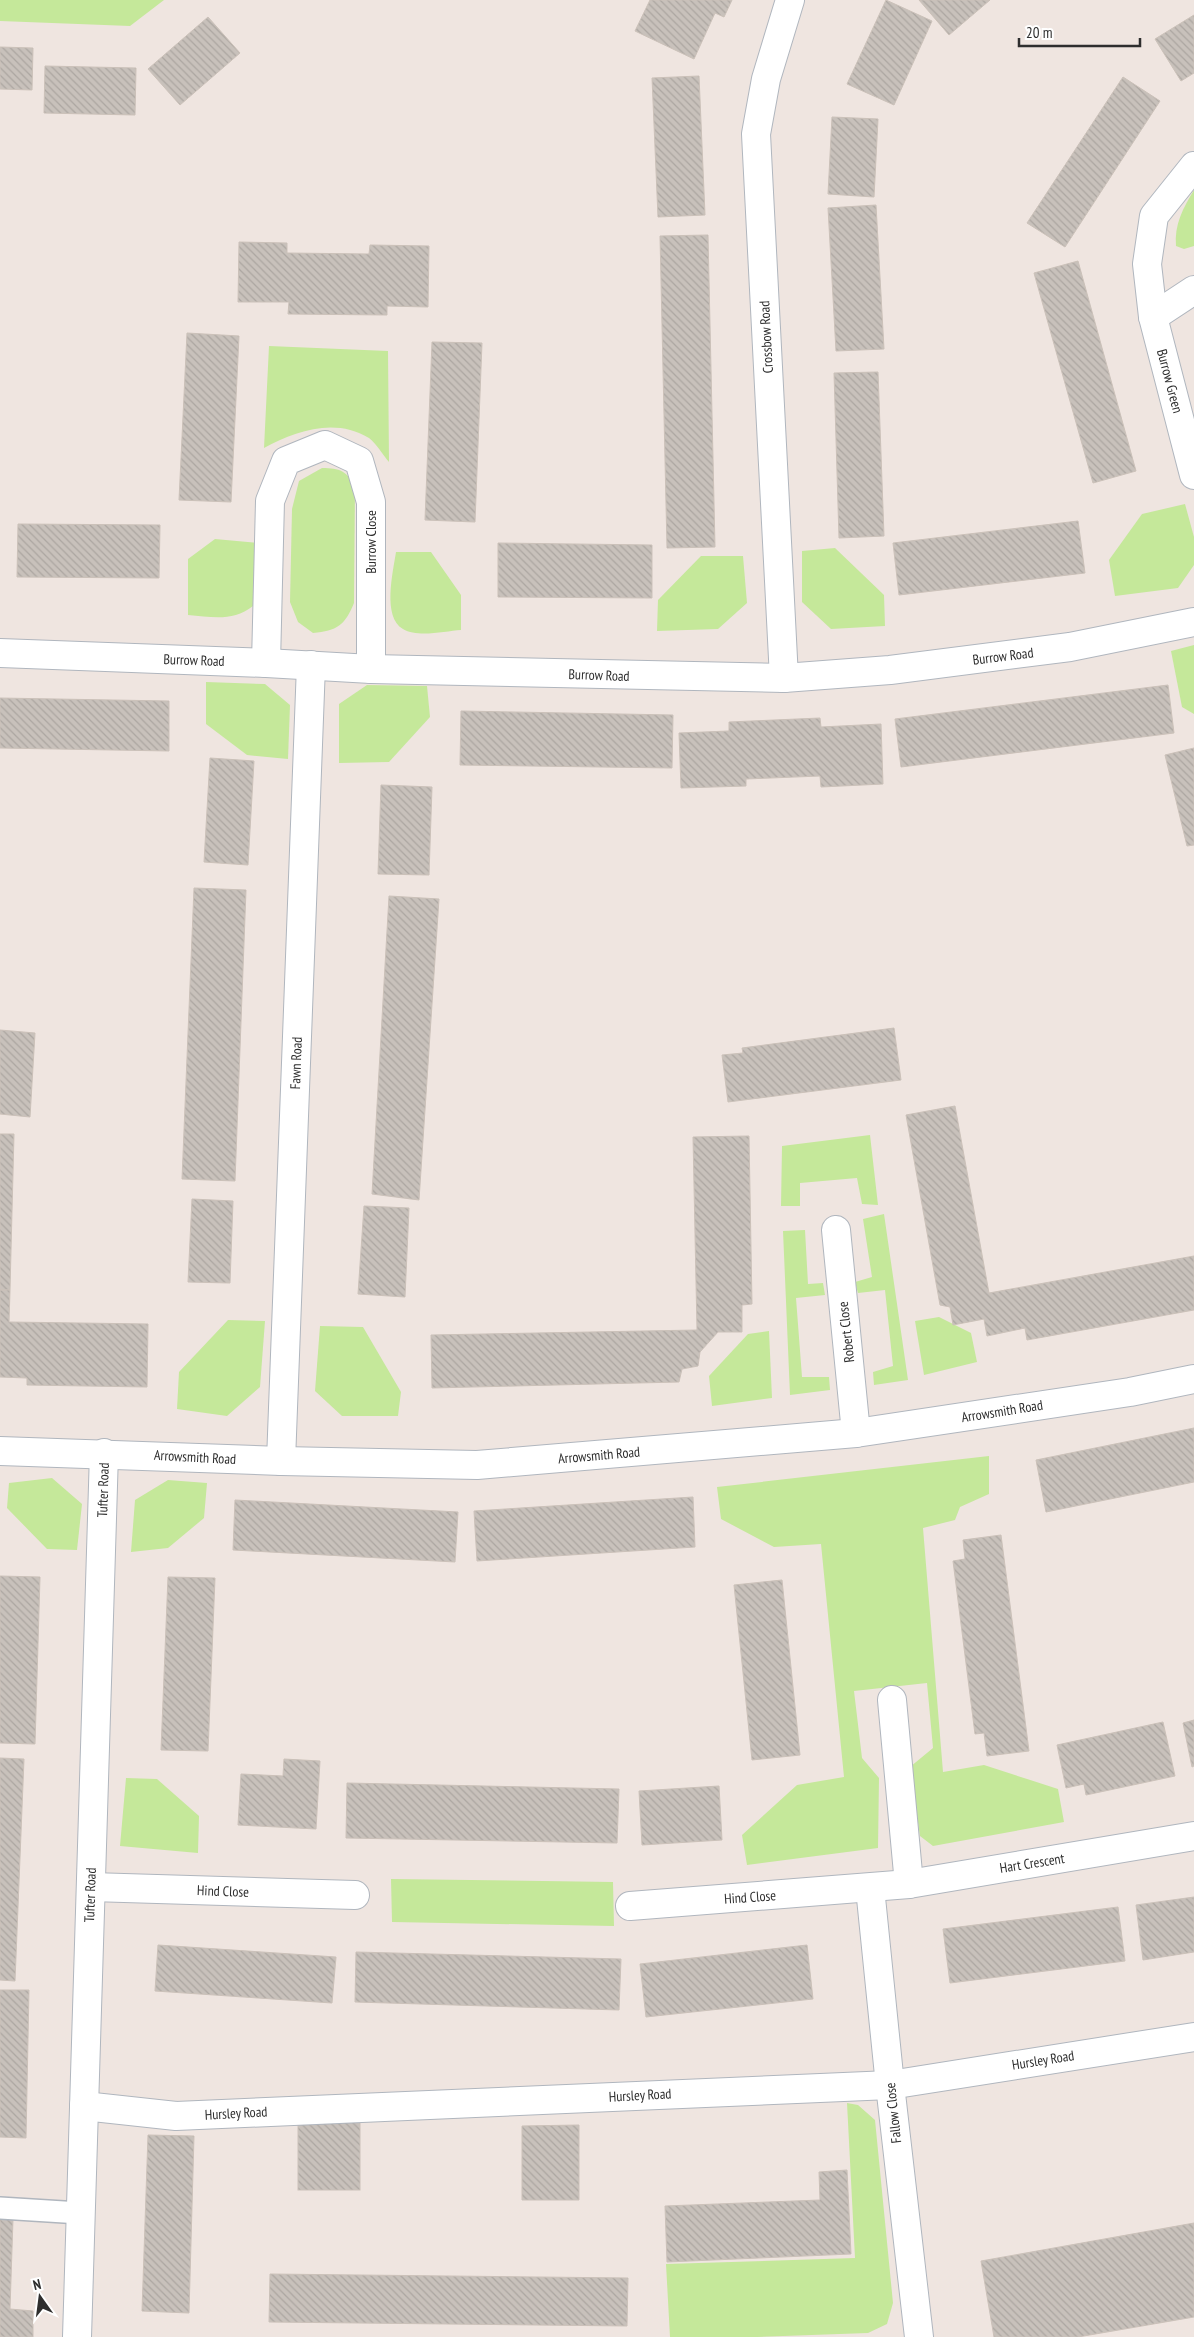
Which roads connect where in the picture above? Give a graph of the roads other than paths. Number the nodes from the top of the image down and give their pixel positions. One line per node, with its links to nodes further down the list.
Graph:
1 (790, 0): 11 (street, Crossbow Road)
2 (1194, 166): 4 (street, Burrow Green)
3 (1194, 290): 4 (street)
4 (1153, 317): 5 (street, Burrow Green)
5 (1194, 475)
6 (1194, 622): 11 (street, Burrow Road)
7 (0, 653): 8 (street, Burrow Road)
8 (266, 663): 9 (street, Burrow Road); 10 (street, Burrow Close)
9 (311, 666): 10 (street, Burrow Road); 17 (street, Fawn Road)
10 (371, 669): 11 (street, Burrow Road)
11 (784, 678)
12 (836, 1230): 14 (street, Robert Close)
13 (1194, 1379): 14 (street, Arrowsmith Road)
14 (856, 1433): 17 (street, Arrowsmith Road)
15 (0, 1451): 16 (street, Arrowsmith Road)
16 (104, 1453): 17 (street, Arrowsmith Road); 21 (street, Tufter Road)
17 (281, 1461)
18 (892, 1700): 20 (street)
19 (1194, 1836): 20 (street, Hart Crescent)
20 (908, 1884): 22 (street, Hart Crescent)
21 (91, 1887): 23 (street, Hind Close); 27 (street, Tufter Road)
22 (870, 1888): 24 (street, Hind Close); 26 (street, Fallow Close)
23 (355, 1895)
24 (630, 1906)
25 (1194, 2037): 26 (street, Hursley Road)
26 (890, 2084): 27 (street, Hursley Road); 31 (street, Fallow Close)
27 (84, 2106): 29 (street, Tufter Road)
28 (0, 2208): 29 (lane)
29 (80, 2213): 30 (street, Tufter Road)
30 (77, 2337)
31 (919, 2337)

